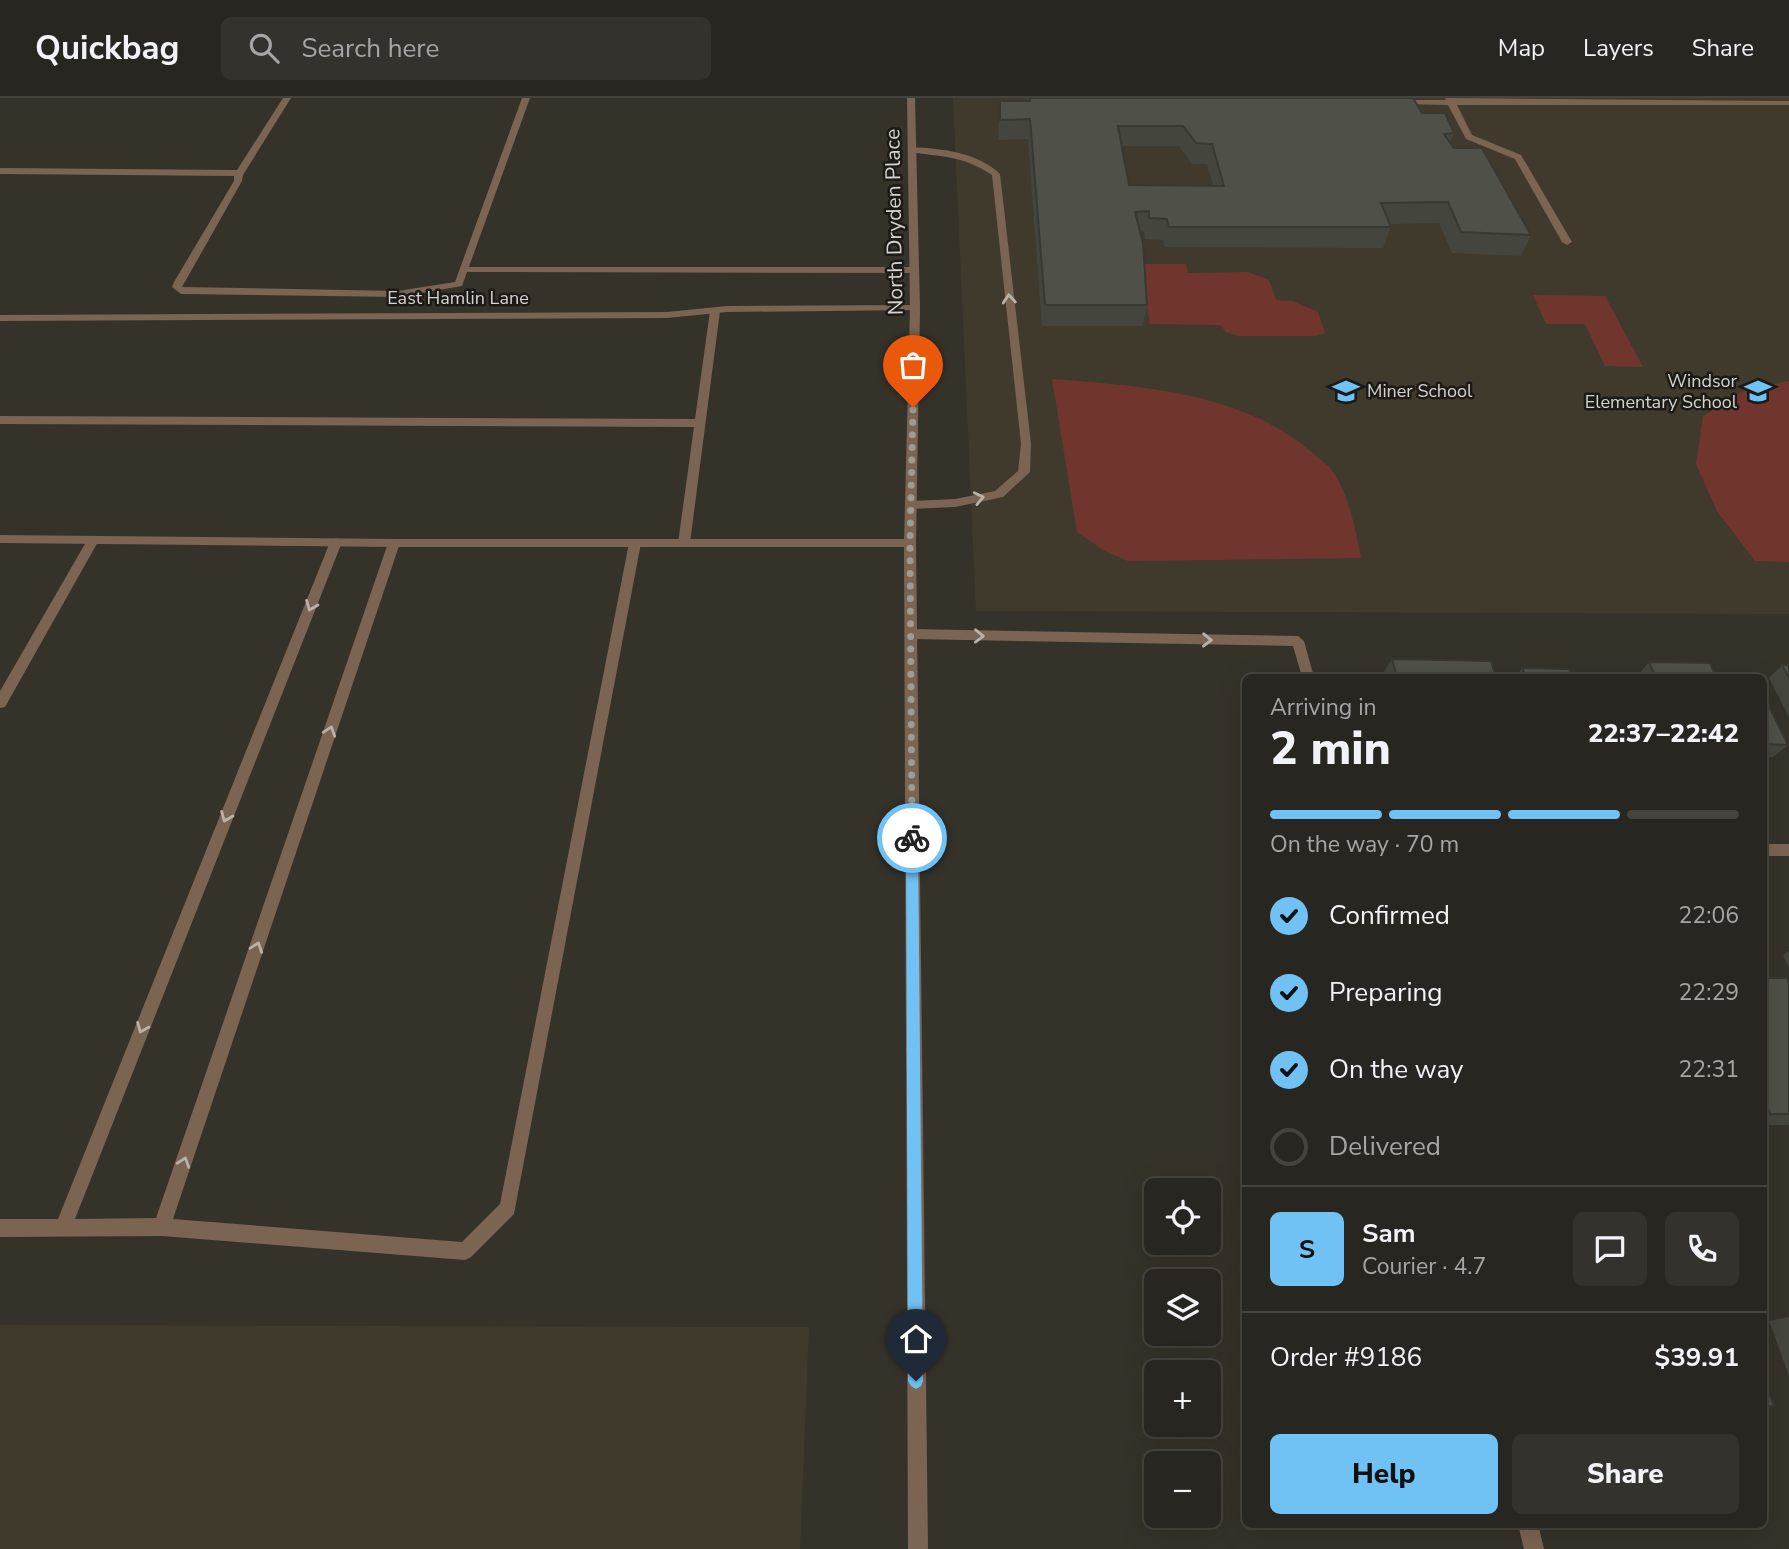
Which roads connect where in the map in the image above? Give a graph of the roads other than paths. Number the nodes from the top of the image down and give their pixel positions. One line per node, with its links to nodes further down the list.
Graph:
1 (287, 98): 9 (street)
2 (526, 98): 11 (street)
3 (911, 98): 7 (street, North Dryden Place)
4 (1451, 100): 5 (street); 6 (street); 10 (street)
5 (1384, 101)
6 (1789, 103)
7 (912, 150): 12 (street, North Dryden Place); 18 (street, one-way to 7)
8 (0, 171): 9 (street)
9 (239, 175): 11 (street)
10 (1567, 242)
11 (465, 269): 12 (street)
12 (914, 270): 13 (street, North Dryden Place)
13 (915, 309): 14 (street, East Hamlin Lane); 18 (street, North Dryden Place)
14 (715, 311): 15 (street, East Hamlin Lane); 17 (street)
15 (0, 318)
16 (0, 419): 17 (street)
17 (700, 423): 24 (street)
18 (911, 505): 25 (street, North Dryden Place)
19 (0, 539): 20 (street)
20 (93, 540): 21 (street); 28 (street)
21 (336, 542): 22 (street); 31 (street, one-way to 31)
22 (394, 543): 23 (street); 32 (street, one-way to 22)
23 (635, 543): 24 (street); 32 (street)
24 (684, 543): 25 (street)
25 (910, 543): 26 (street, North Dryden Place)
26 (911, 634): 27 (street, one-way to 27); 35 (street, North Dryden Place)
27 (1307, 674)
28 (0, 703)
29 (1767, 850): 30 (street)
30 (1789, 850)
31 (63, 1227): 32 (street); 33 (street)
32 (162, 1227)
33 (0, 1228)
34 (1529, 1528): 36 (street)
35 (918, 1549)
36 (1534, 1549)

